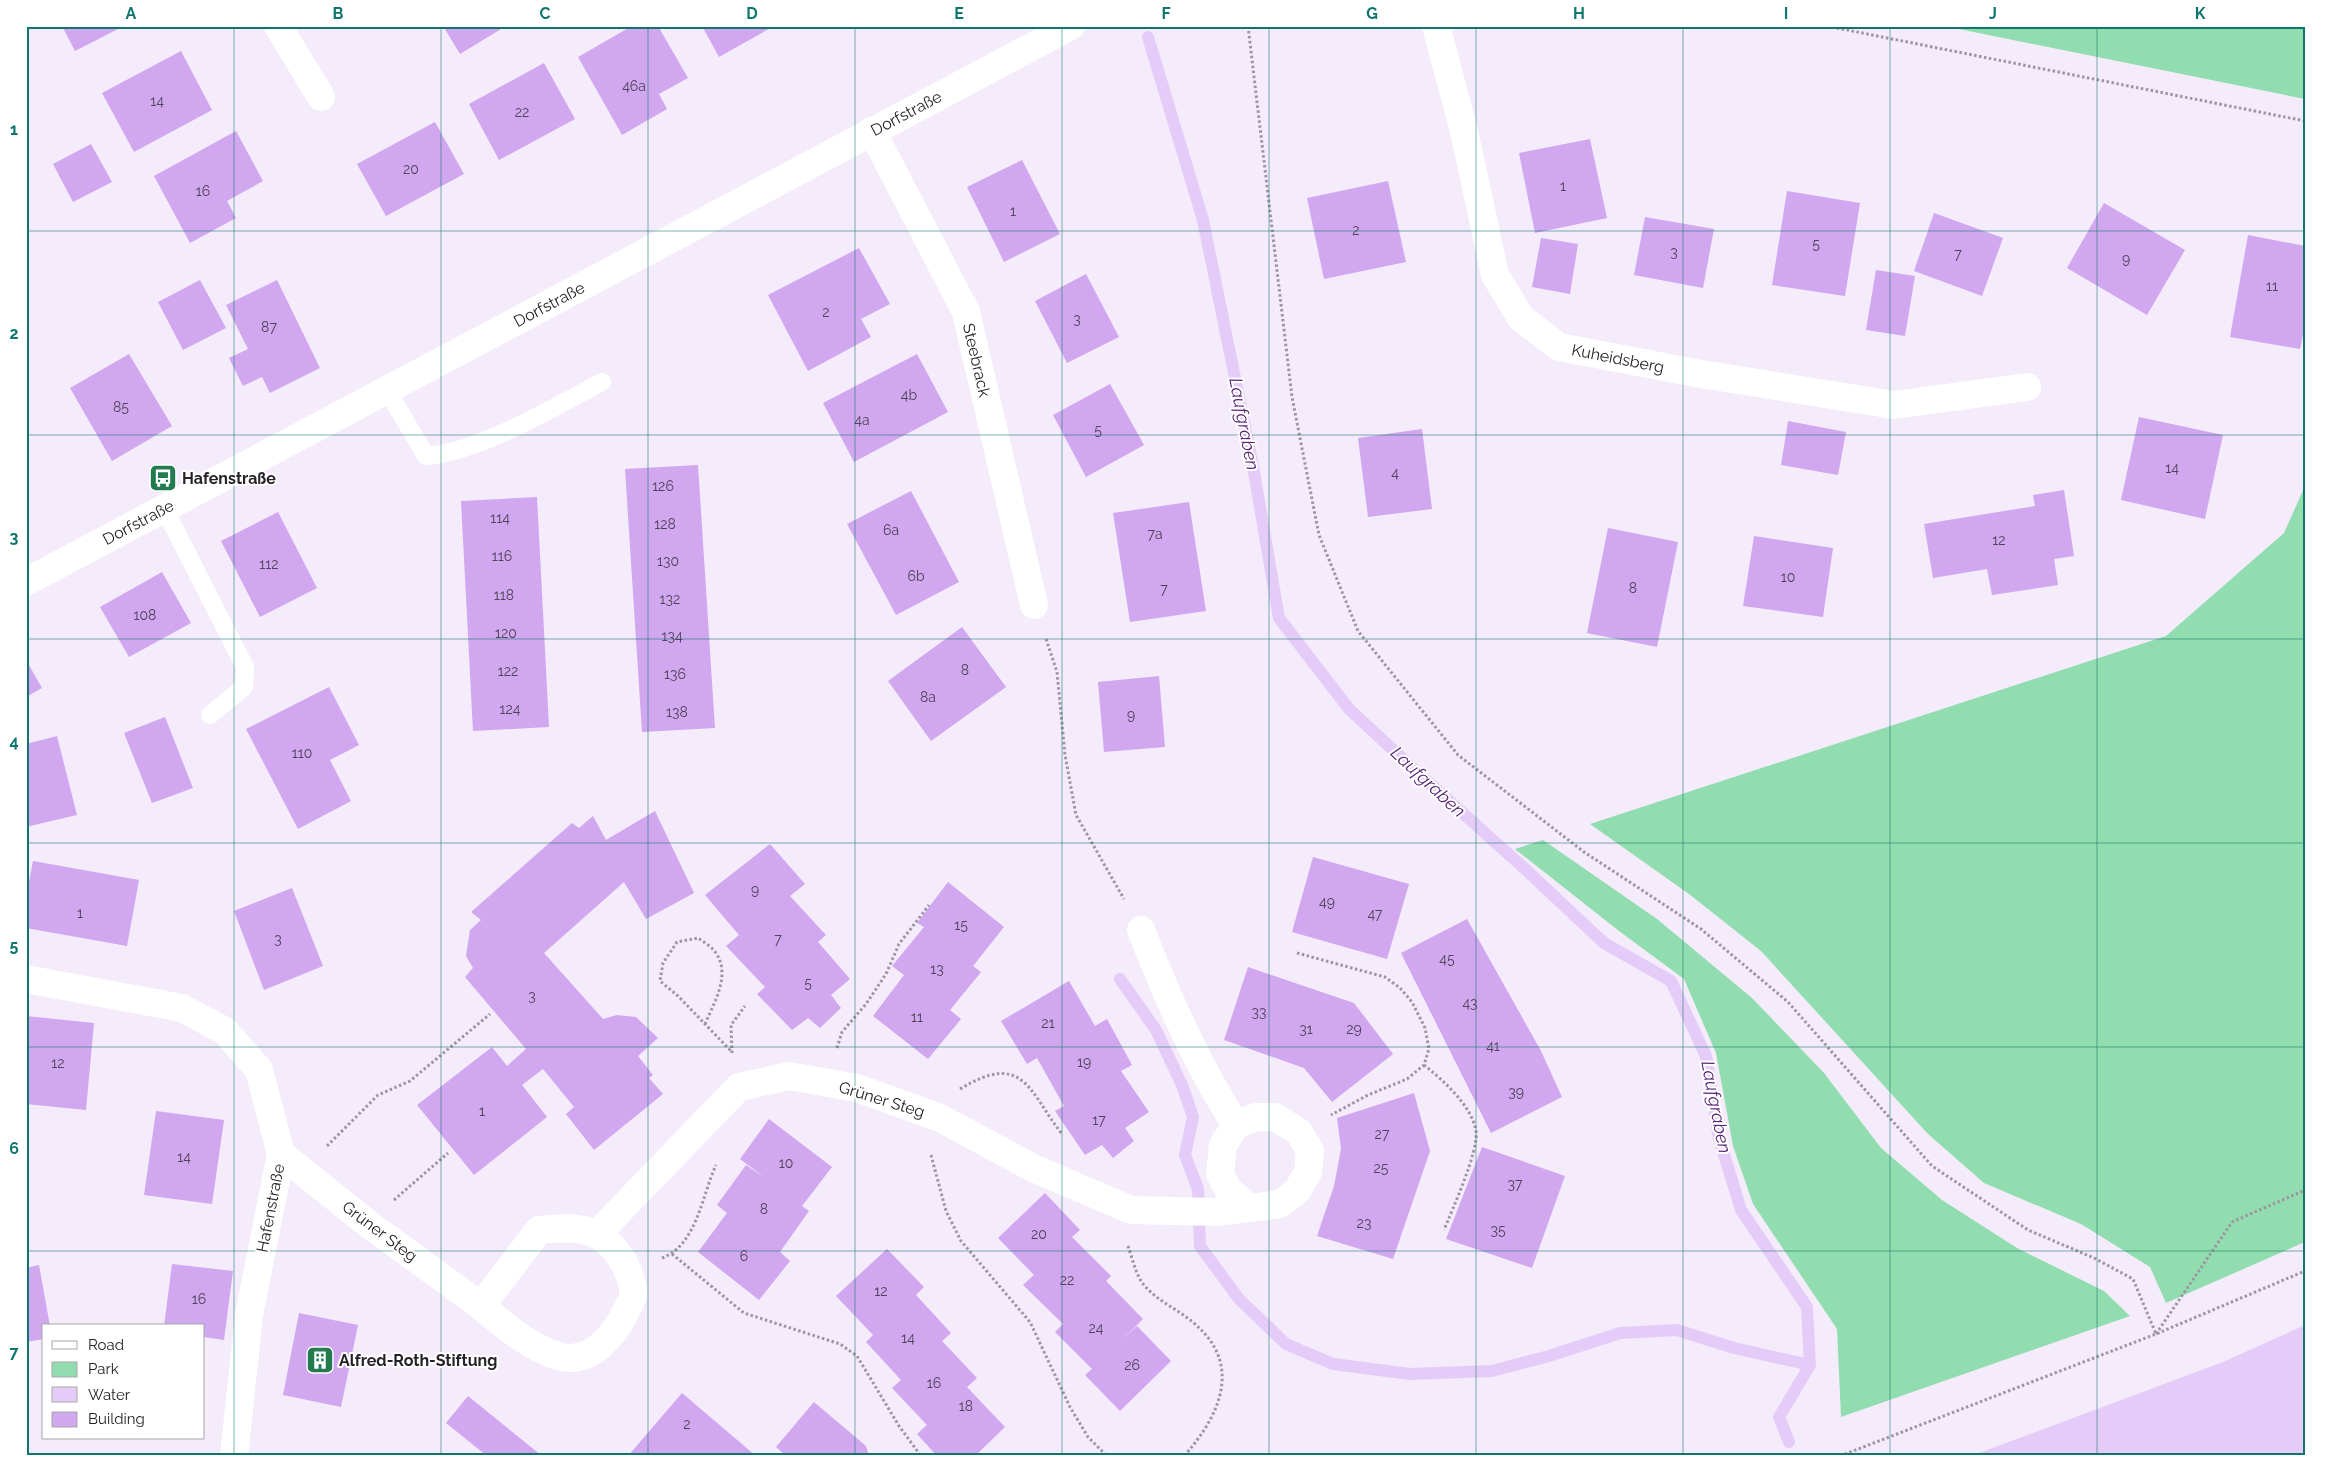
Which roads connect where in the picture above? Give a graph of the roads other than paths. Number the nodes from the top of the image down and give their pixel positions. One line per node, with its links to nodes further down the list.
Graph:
1 (278, 26): 4 (street)
2 (1071, 26): 5 (street, Dorfstraße)
3 (1436, 26): 7 (street, Kuheidsberg)
4 (321, 98)
5 (872, 131): 8 (street, Dorfstraße); 11 (street, Steebrack)
6 (602, 382): 8 (lane)
7 (2027, 387)
8 (387, 390): 9 (street, Dorfstraße)
9 (164, 508): 10 (street, Dorfstraße); 12 (lane)
10 (26, 582)
11 (1034, 605)
12 (210, 715)
13 (1141, 930): 15 (street)
14 (26, 979): 16 (street, Hafenstraße)
15 (1236, 1125): 17 (street); 17 (street)
16 (281, 1154): 19 (street, Grüner Steg); 20 (street, Hafenstraße)
17 (1250, 1208): 18 (street, Grüner Steg)
18 (598, 1233): 19 (street); 19 (street, Grüner Steg)
19 (481, 1306)
20 (234, 1456)

